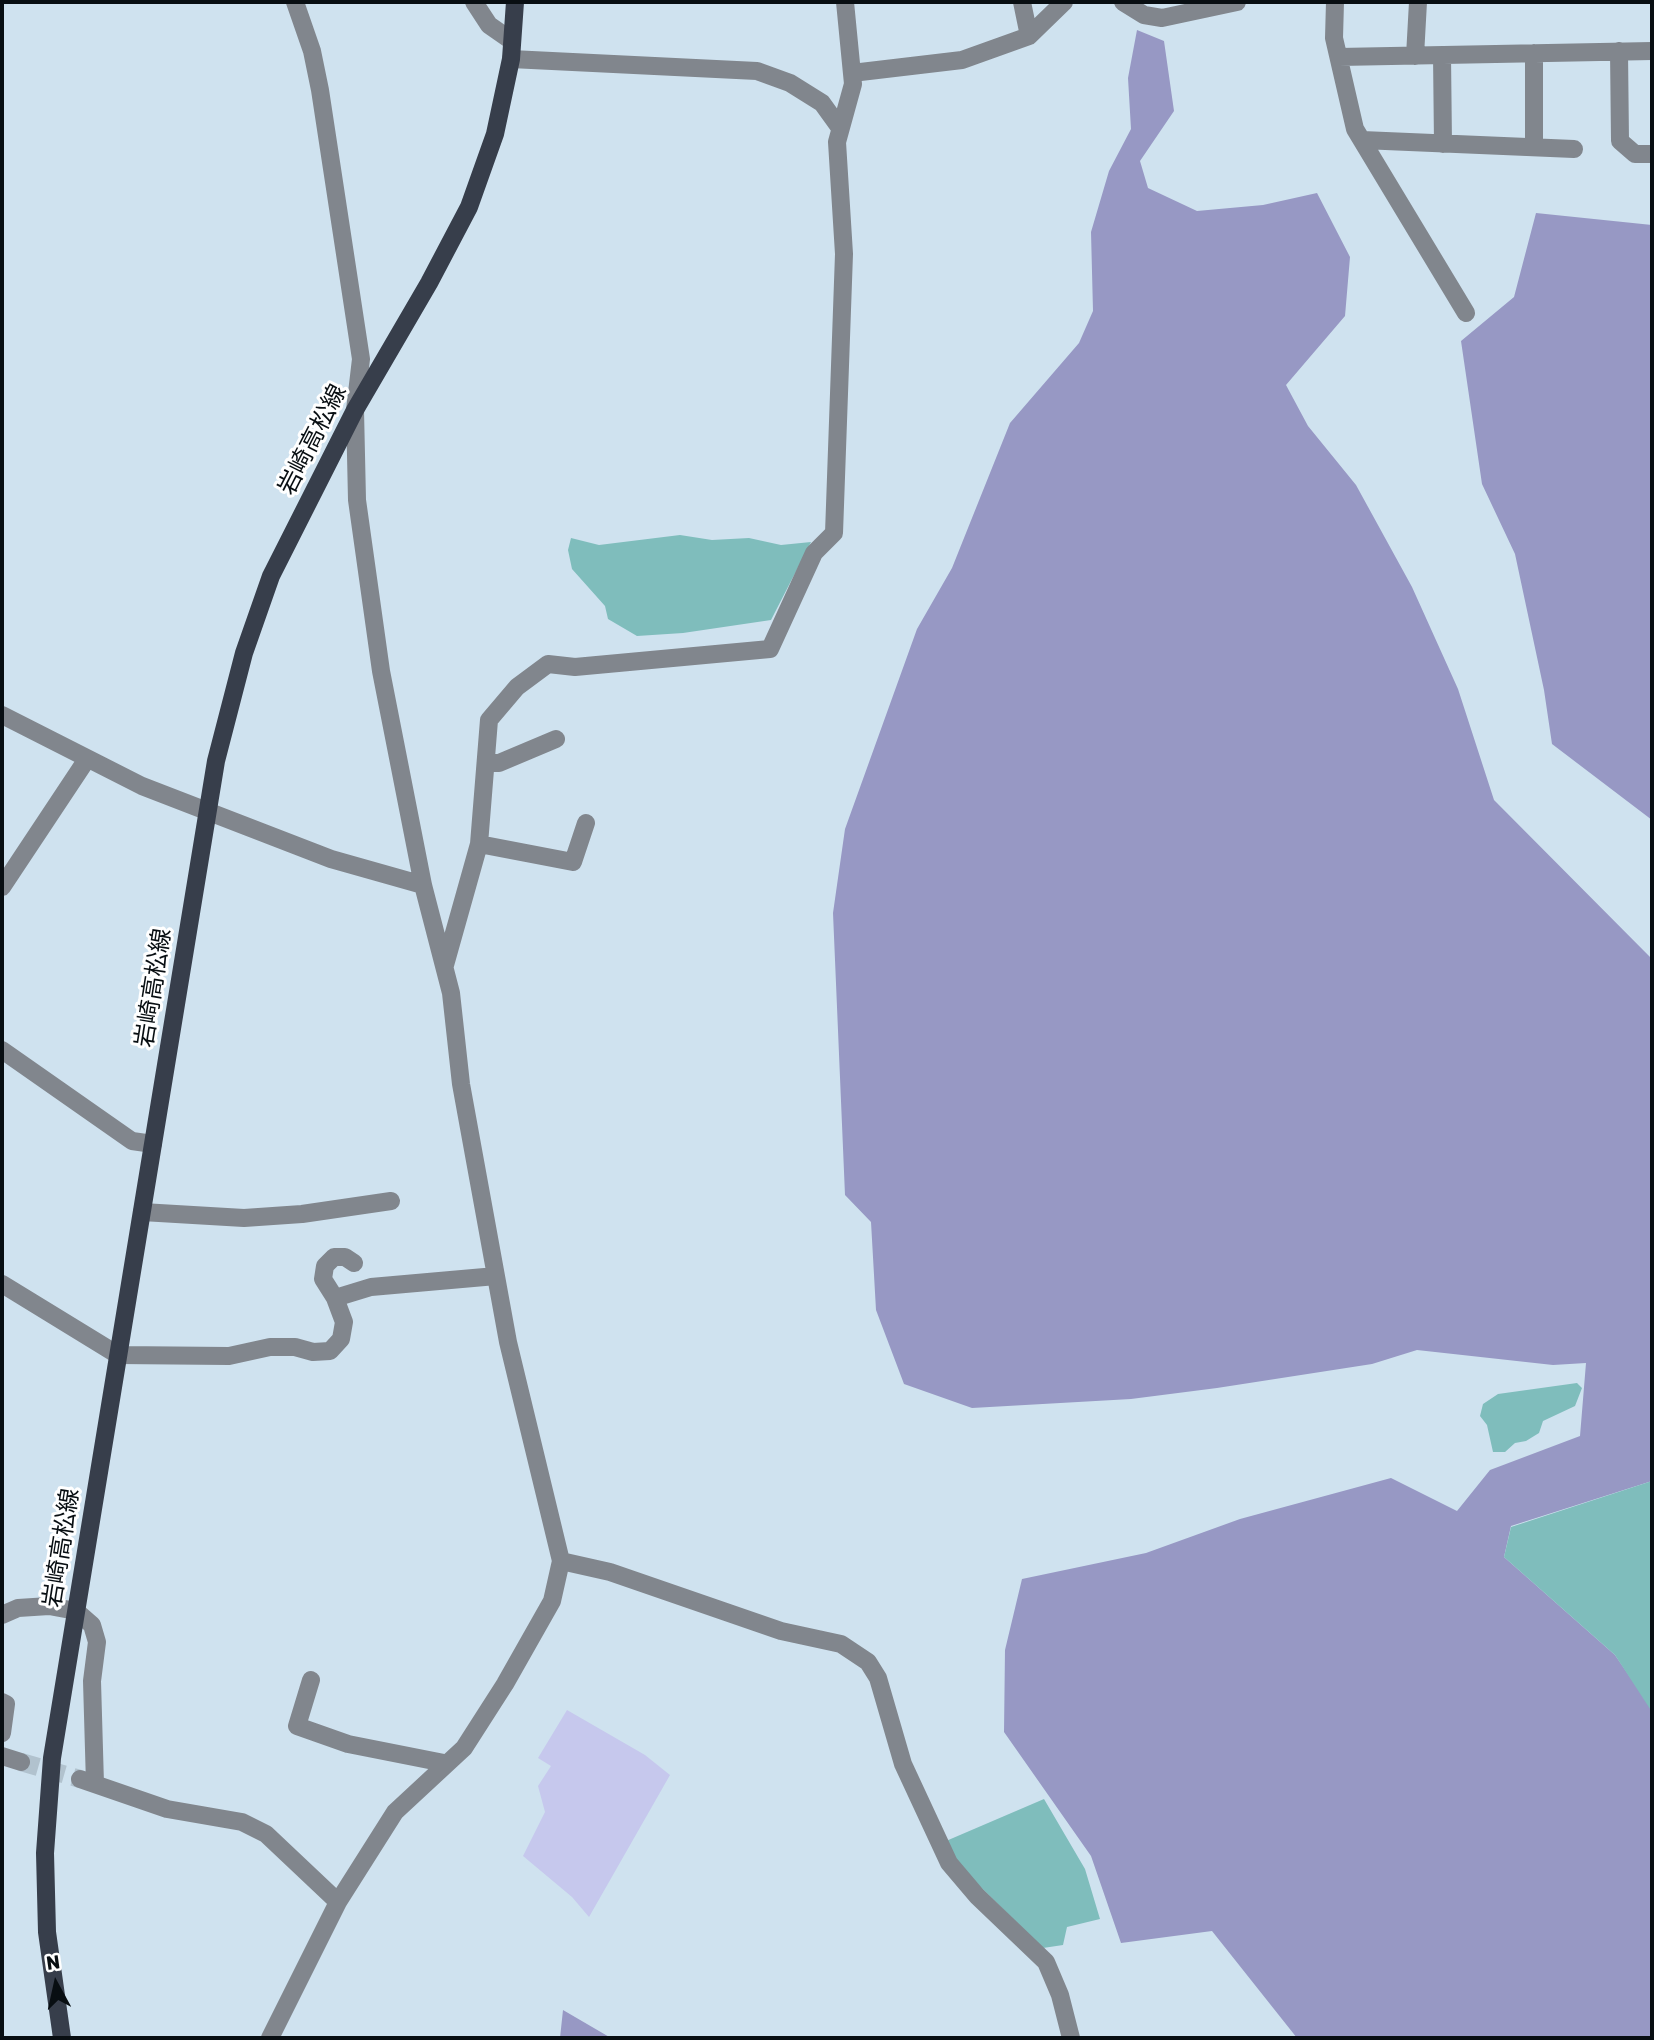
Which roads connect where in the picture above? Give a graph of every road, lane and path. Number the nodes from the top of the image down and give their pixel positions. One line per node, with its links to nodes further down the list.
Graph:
1 (295, 2): 28 (street)
2 (474, 2): 12 (street)
3 (515, 2): 12 (main road, 岩崎高松線)
4 (845, 2): 20 (street)
5 (1021, 2): 11 (street)
6 (1064, 2): 11 (street)
7 (1123, 2): 8 (street)
8 (1237, 2)
9 (1335, 2): 18 (street)
10 (1418, 2): 17 (street)
11 (1029, 36): 20 (street)
12 (512, 41): 19 (main road, 岩崎高松線)
13 (1619, 51): 14 (street); 15 (street); 26 (street)
14 (1652, 51)
15 (1534, 53): 16 (street); 24 (street)
16 (1442, 55): 17 (street); 23 (street)
17 (1415, 56): 18 (street)
18 (1339, 57): 22 (street)
19 (510, 59): 21 (street); 28 (main road, 岩崎高松線)
20 (852, 73): 21 (street)
21 (840, 128): 32 (street)
22 (1362, 140): 23 (street); 27 (street)
23 (1443, 144): 24 (street)
24 (1534, 147): 25 (street)
25 (1574, 149)
26 (1652, 154)
27 (1466, 313)
28 (355, 410): 33 (main road, 岩崎高松線); 36 (street)
29 (2, 715): 31 (street)
30 (556, 739): 32 (street)
31 (87, 759): 33 (street); 37 (street)
32 (486, 763): 35 (street)
33 (208, 811): 36 (street); 40 (main road, 岩崎高松線)
34 (586, 823): 35 (street)
35 (479, 844): 38 (street)
36 (424, 885): 38 (street)
37 (2, 887)
38 (445, 965): 44 (street)
39 (2, 1049): 40 (street)
40 (153, 1144): 42 (main road, 岩崎高松線)
41 (391, 1201): 42 (street)
42 (142, 1212): 47 (main road, 岩崎高松線)
43 (354, 1263): 46 (street)
44 (496, 1276): 46 (street); 48 (street)
45 (2, 1284): 47 (street)
46 (335, 1298): 47 (street)
47 (118, 1355): 49 (main road, 岩崎高松線)
48 (561, 1561): 56 (street); 60 (street)
49 (76, 1611): 50 (street); 57 (street); 58 (main road, 岩崎高松線)
50 (2, 1615)
51 (311, 1680): 56 (street)
52 (2, 1702): 53 (street)
53 (2, 1733)
54 (2, 1756): 55 (street)
55 (20, 1762)
56 (444, 1763): 57 (street)
57 (338, 1902): 59 (street)
58 (62, 2038)
59 (270, 2038)
60 (1071, 2038)

